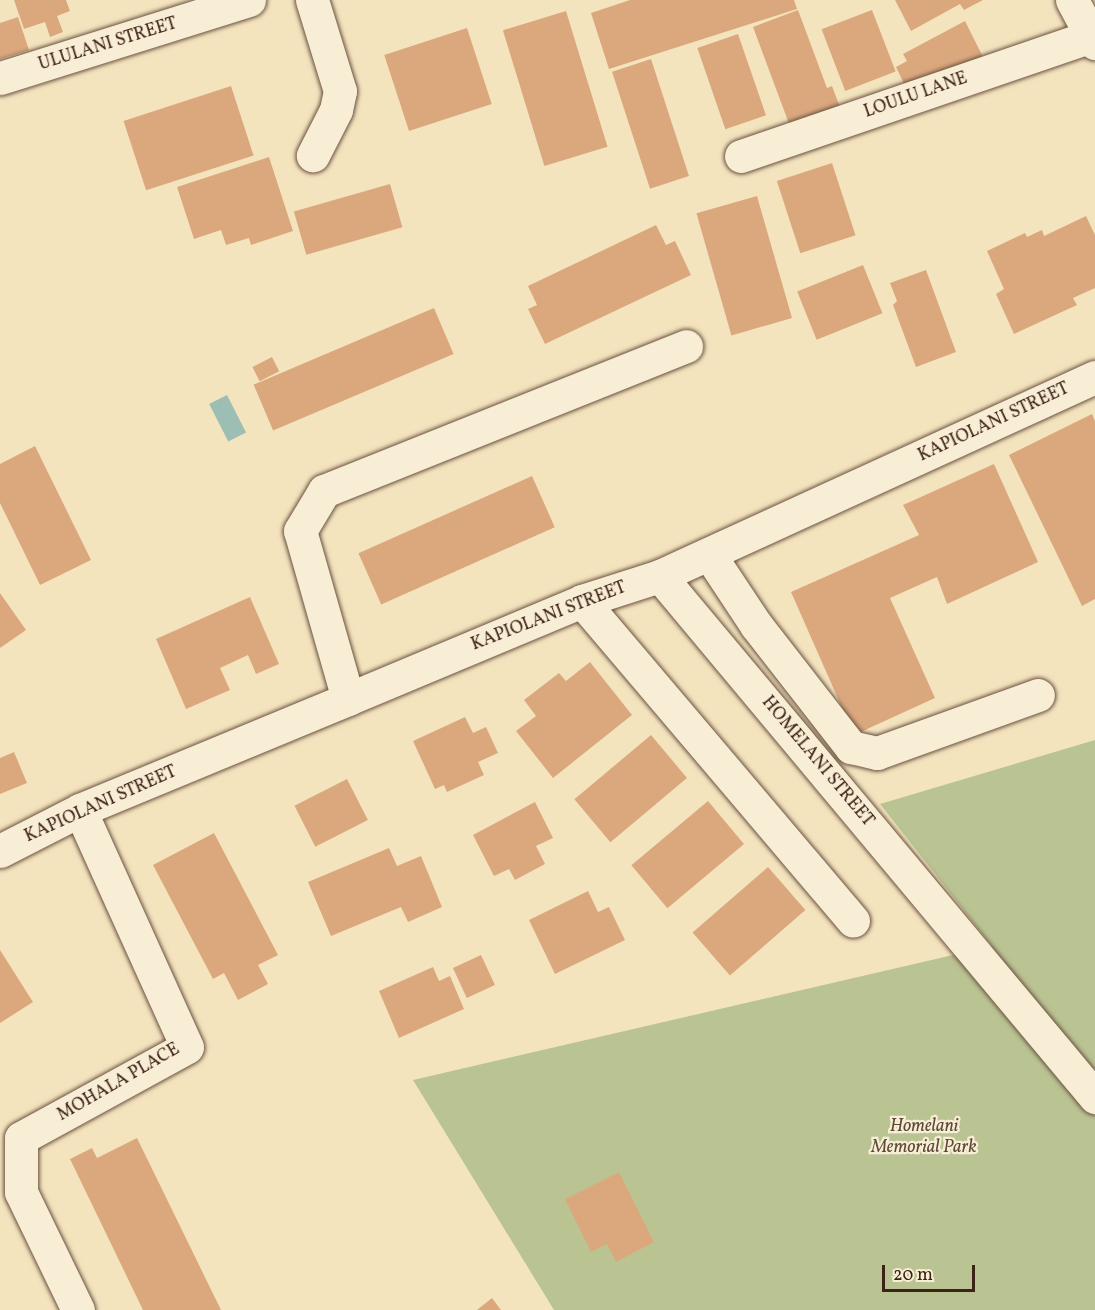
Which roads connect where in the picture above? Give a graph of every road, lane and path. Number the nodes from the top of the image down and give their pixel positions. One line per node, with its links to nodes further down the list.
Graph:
1 (249, 0): 5 (street, ULULANI STREET)
2 (312, 0): 6 (street)
3 (1072, 0): 4 (street)
4 (1093, 40): 7 (street, LOULU LANE)
5 (0, 78)
6 (313, 155)
7 (741, 156)
8 (686, 346): 14 (street)
9 (1095, 377): 10 (street, KAPIOLANI STREET)
10 (709, 554): 11 (street, KAPIOLANI STREET); 13 (street)
11 (660, 576): 12 (street, KAPIOLANI STREET); 18 (street, HOMELANI STREET)
12 (582, 601): 14 (street, KAPIOLANI STREET); 17 (street)
13 (1038, 695)
14 (348, 699): 15 (street, KAPIOLANI STREET)
15 (80, 810): 16 (street, KAPIOLANI STREET); 19 (street, MOHALA PLACE)
16 (0, 851)
17 (853, 920)
18 (1095, 1097)
19 (78, 1310)

